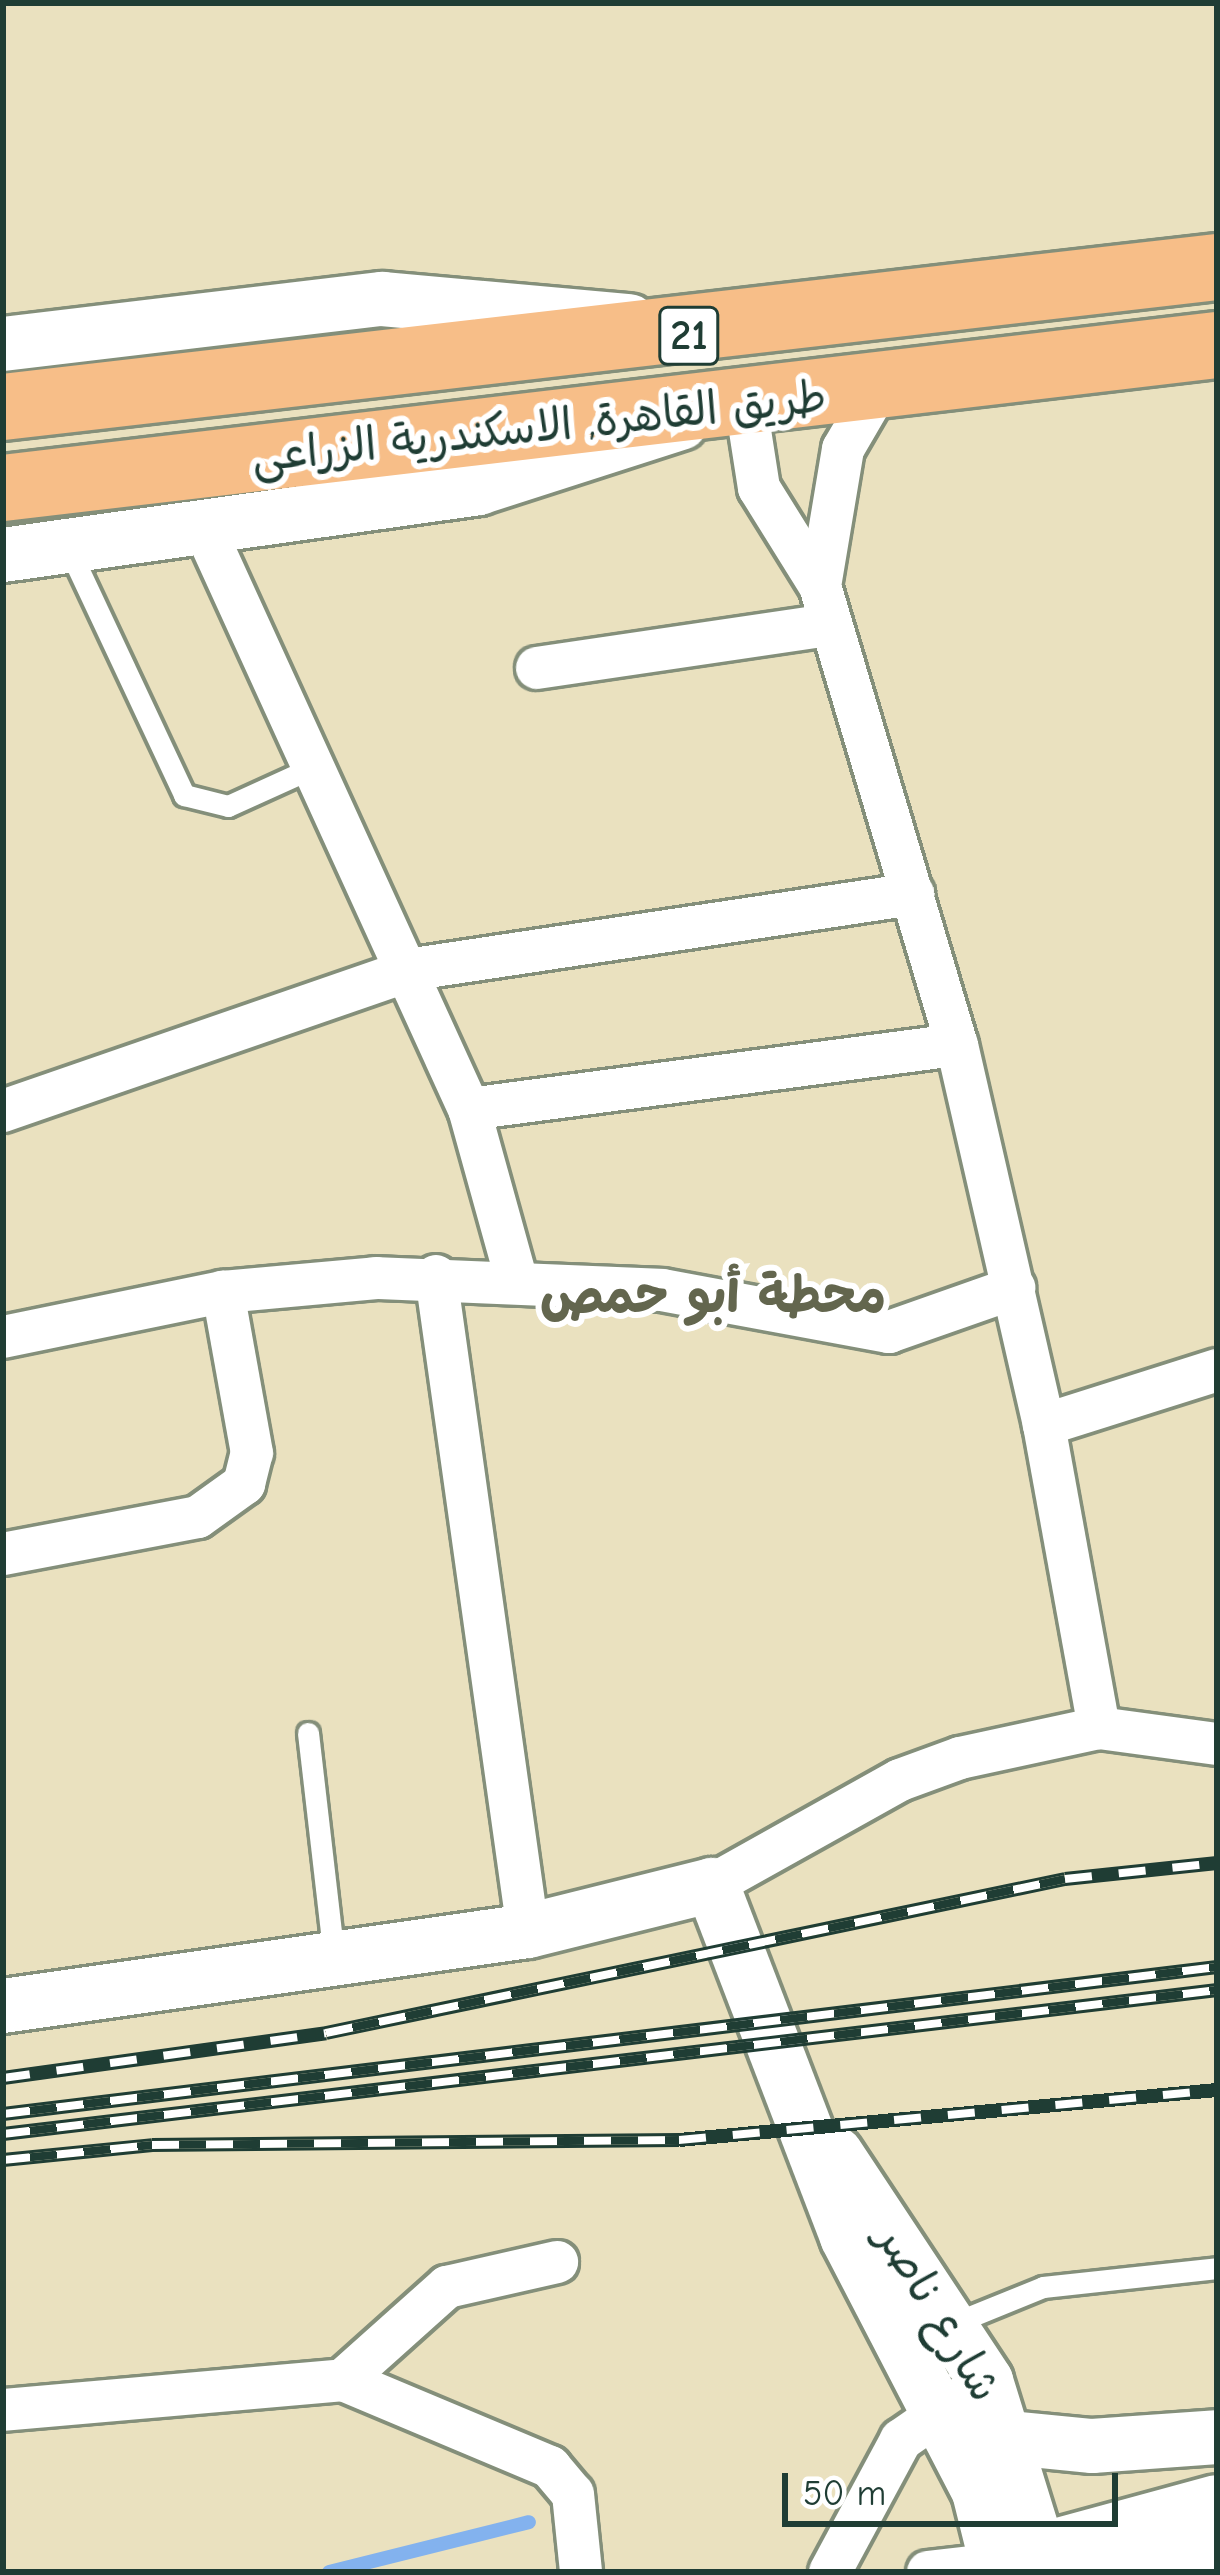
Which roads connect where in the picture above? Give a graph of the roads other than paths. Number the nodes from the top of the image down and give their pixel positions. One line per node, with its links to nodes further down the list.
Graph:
1 (1217, 267): 2 (highway, طريق القاهرة, الاسكندرية الزراعى / 21)
2 (696, 336): 3 (street); 6 (highway, طريق القاهرة, الاسكندرية الزراعى / 21)
3 (3, 344)
4 (1217, 345): 5 (highway, طريق القاهرة, الاسكندرية الزراعى / 21)
5 (878, 388): 7 (highway, طريق القاهرة, الاسكندرية الزراعى / 21); 12 (street)
6 (3, 407)
7 (730, 407): 8 (highway, طريق القاهرة, الاسكندرية الزراعى / 21); 9 (street); 12 (street)
8 (3, 488)
9 (206, 530): 10 (street); 14 (street)
10 (68, 547): 11 (street); 14 (lane)
11 (3, 555)
12 (824, 606): 13 (street); 15 (street)
13 (537, 668)
14 (316, 766): 16 (street)
15 (913, 894): 16 (street); 17 (street)
16 (414, 969): 18 (street); 19 (street)
17 (957, 1045): 18 (street); 22 (street)
18 (469, 1109): 21 (street)
19 (3, 1111)
20 (436, 1276): 21 (street); 23 (street); 32 (street)
21 (516, 1279): 22 (street)
22 (1014, 1288): 26 (street)
23 (223, 1292): 24 (street); 27 (street)
24 (3, 1337)
25 (1217, 1370): 26 (street)
26 (1044, 1425): 28 (street)
27 (3, 1554)
28 (1099, 1728): 30 (street); 31 (street)
29 (308, 1733): 33 (lane)
30 (1217, 1744)
31 (712, 1885): 32 (street); 35 (street, شارع ناصر)
32 (528, 1931): 33 (street)
33 (334, 1958): 34 (street)
34 (3, 2006)
35 (818, 2144): 38 (street, شارع ناصر); 40 (street, شارع ناصر)
36 (557, 2262): 39 (street)
37 (1217, 2268): 38 (lane)
38 (952, 2324): 40 (street, شارع ناصر)
39 (344, 2380): 41 (street); 47 (street)
40 (959, 2407): 43 (street); 46 (street, شارع ناصر); 48 (street)
41 (3, 2410)
42 (1217, 2437): 43 (street)
43 (1008, 2438): 46 (street, شارع ناصر)
44 (1217, 2502): 46 (street)
45 (1217, 2551): 46 (street)
46 (1025, 2563): 49 (street)
47 (581, 2572)
48 (830, 2572)
49 (928, 2572)

